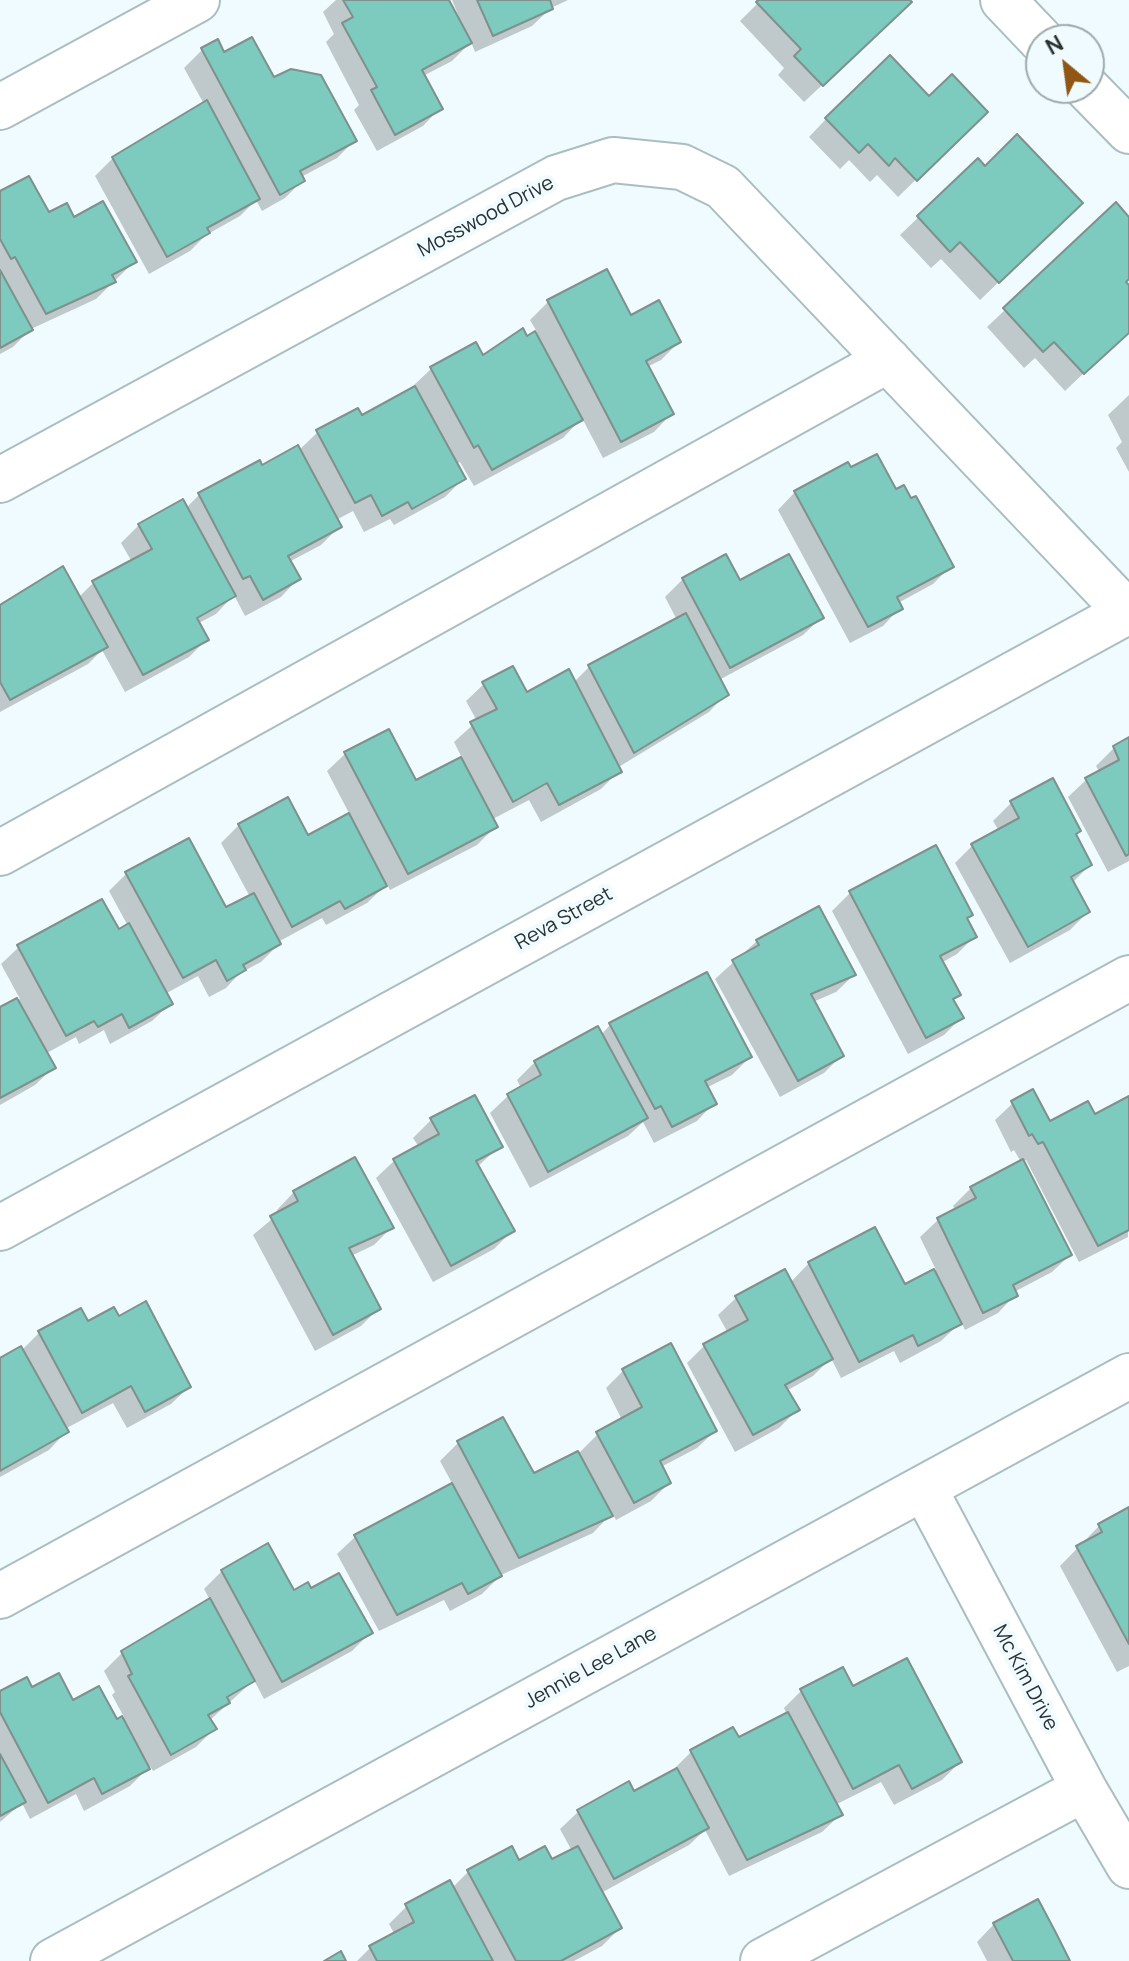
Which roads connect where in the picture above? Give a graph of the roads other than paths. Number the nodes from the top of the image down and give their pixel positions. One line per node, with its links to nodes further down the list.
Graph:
1 (197, 0): 5 (street)
2 (1003, 0): 3 (street)
3 (1026, 24)
4 (1103, 104): 6 (street)
5 (0, 107)
6 (1129, 131)
7 (888, 360): 8 (street, Mosswood Drive); 9 (street, Mosswood Drive); 10 (street)
8 (0, 480)
9 (1128, 612): 12 (street, Reva Street)
10 (0, 853)
11 (1129, 978): 15 (street)
12 (0, 1228)
13 (1129, 1376): 14 (street, Jennie Lee Lane)
14 (924, 1488): 16 (street, Mc Kim Drive); 18 (street, Jennie Lee Lane)
15 (0, 1596)
16 (1084, 1789): 17 (street, Mc Kim Drive); 19 (street)
17 (1129, 1866)
18 (53, 1961)
19 (763, 1961)

